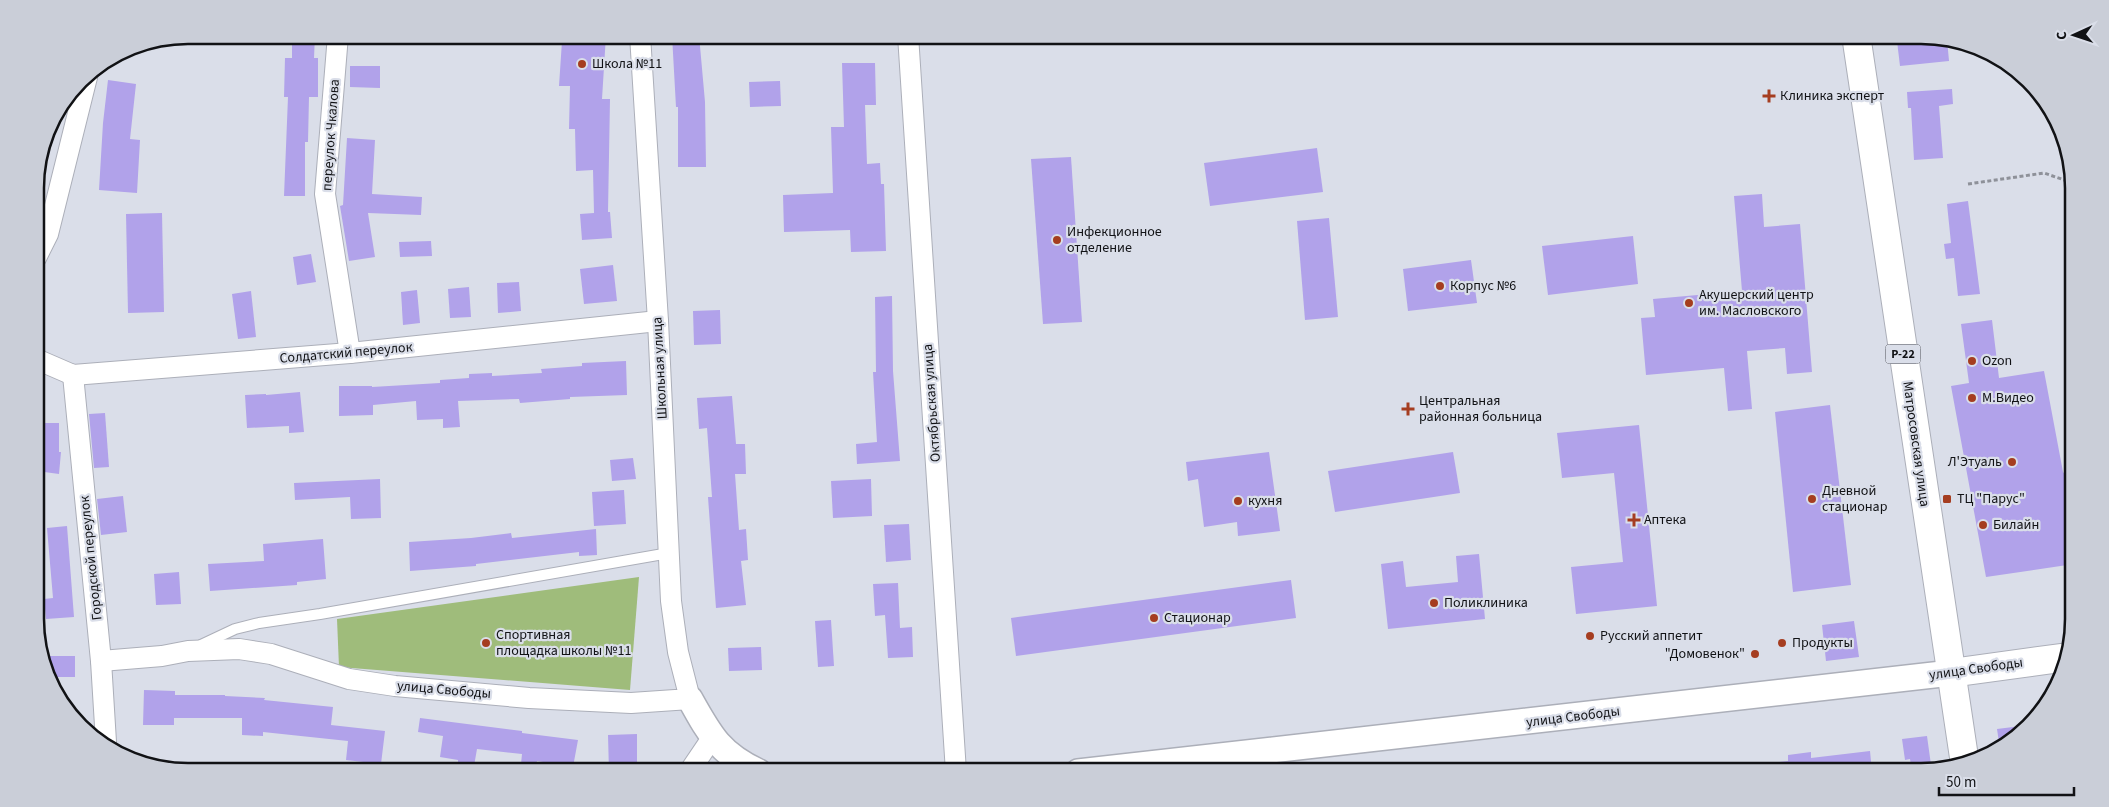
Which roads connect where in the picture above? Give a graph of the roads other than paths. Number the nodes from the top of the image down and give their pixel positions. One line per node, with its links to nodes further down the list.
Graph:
1 (337, 44): 8 (street, переулок Чкалова)
2 (641, 44): 7 (street, Школьная улица)
3 (909, 44): 22 (street, Октябрьская улица)
4 (1857, 44): 15 (main road, Матросовская улица / Р-22)
5 (84, 88): 6 (street)
6 (44, 242)
7 (658, 321): 8 (street, Солдатский переулок); 11 (street, Школьная улица)
8 (350, 353): 10 (street, Солдатский переулок)
9 (44, 363): 10 (street, Солдатский переулок)
10 (72, 375): 14 (street, Городской переулок)
11 (669, 553): 12 (lane); 16 (street, Школьная улица)
12 (188, 651): 14 (street, улица Свободы); 16 (street, улица Свободы)
13 (2060, 658): 15 (main road, улица Свободы)
14 (101, 661): 17 (street, Городской переулок)
15 (1951, 673): 19 (main road, Матросовская улица / Р-22); 23 (street, улица Свободы)
16 (690, 700): 18 (street)
17 (106, 737)
18 (712, 738): 20 (street); 21 (street)
19 (1964, 756)
20 (695, 763)
21 (739, 763)
22 (955, 763)
23 (1157, 763)

